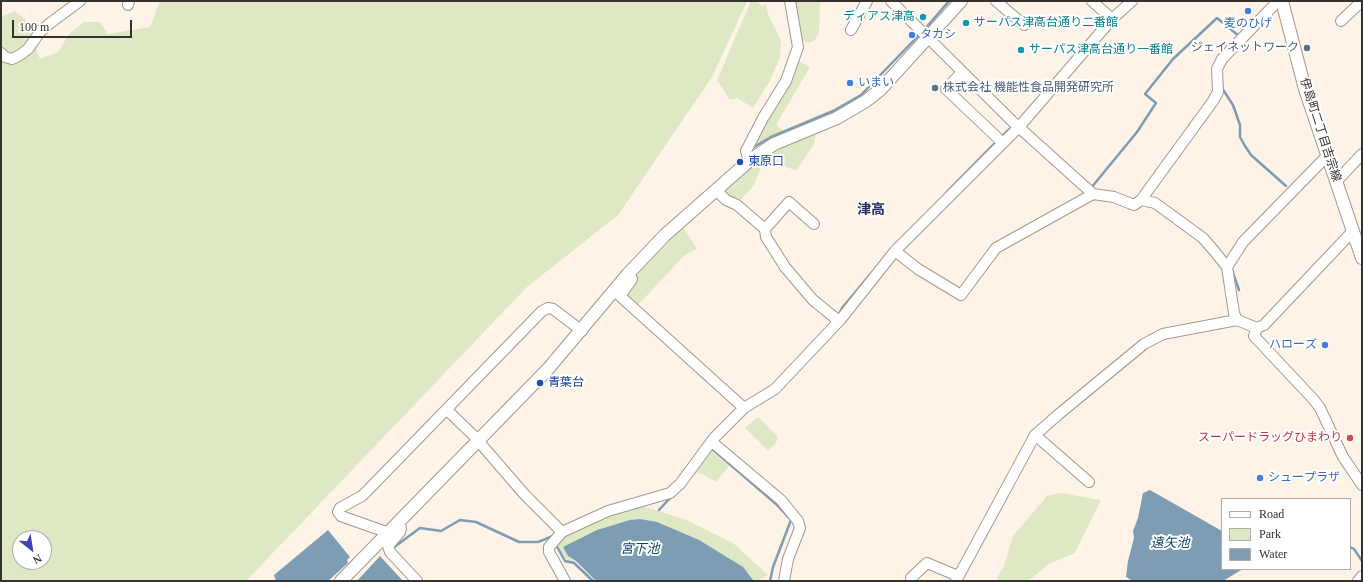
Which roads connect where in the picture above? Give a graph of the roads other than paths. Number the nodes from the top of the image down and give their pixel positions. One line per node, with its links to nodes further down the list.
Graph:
1 (80, 1): 17 (street)
2 (790, 1): 23 (street)
3 (867, 1): 15 (street)
4 (891, 1): 16 (street)
5 (961, 1): 16 (street)
6 (996, 1): 14 (street)
7 (1092, 1): 12 (street)
8 (1132, 1): 12 (street)
9 (1278, 1): 27 (street)
10 (1282, 1): 22 (street, 伊島町二丁目吉宗線)
11 (1362, 1): 13 (street)
12 (1110, 17): 19 (street)
13 (1341, 21)
14 (1024, 25)
15 (851, 30)
16 (924, 34): 18 (street); 23 (street)
17 (1, 53)
18 (962, 72): 19 (street); 20 (street)
19 (1016, 125): 20 (street); 26 (street)
20 (1000, 141): 31 (street)
21 (1362, 154): 24 (street)
22 (1327, 156): 24 (street, 伊島町二丁目吉宗線); 33 (street)
23 (749, 161): 25 (street)
24 (1336, 182): 30 (street, 伊島町二丁目吉宗線)
25 (716, 190): 29 (street); 34 (street)
26 (1093, 194): 27 (street); 31 (street)
27 (1141, 200): 33 (street)
28 (814, 224): 29 (street)
29 (766, 229): 35 (street)
30 (1353, 231): 32 (street, 伊島町二丁目吉宗線); 37 (street)
31 (895, 251): 35 (street)
32 (1362, 258)
33 (1227, 267): 36 (street)
34 (627, 275): 38 (street); 39 (street)
35 (837, 319): 39 (street)
36 (1237, 320): 37 (street); 41 (street)
37 (1257, 328): 45 (street)
38 (582, 331): 40 (street); 42 (street)
39 (743, 407): 43 (street)
40 (447, 410): 42 (street); 46 (street)
41 (1035, 435): 44 (street); 50 (street)
42 (478, 440): 46 (street); 47 (street)
43 (709, 444): 47 (street); 54 (street)
44 (1089, 482)
45 (1362, 485)
46 (393, 528): 51 (street); 52 (street)
47 (561, 530): 53 (street)
48 (1362, 576): 55 (street)
49 (911, 578): 50 (street)
50 (957, 579)
51 (341, 581)
52 (417, 581)
53 (565, 581)
54 (784, 581)
55 (1358, 581)

